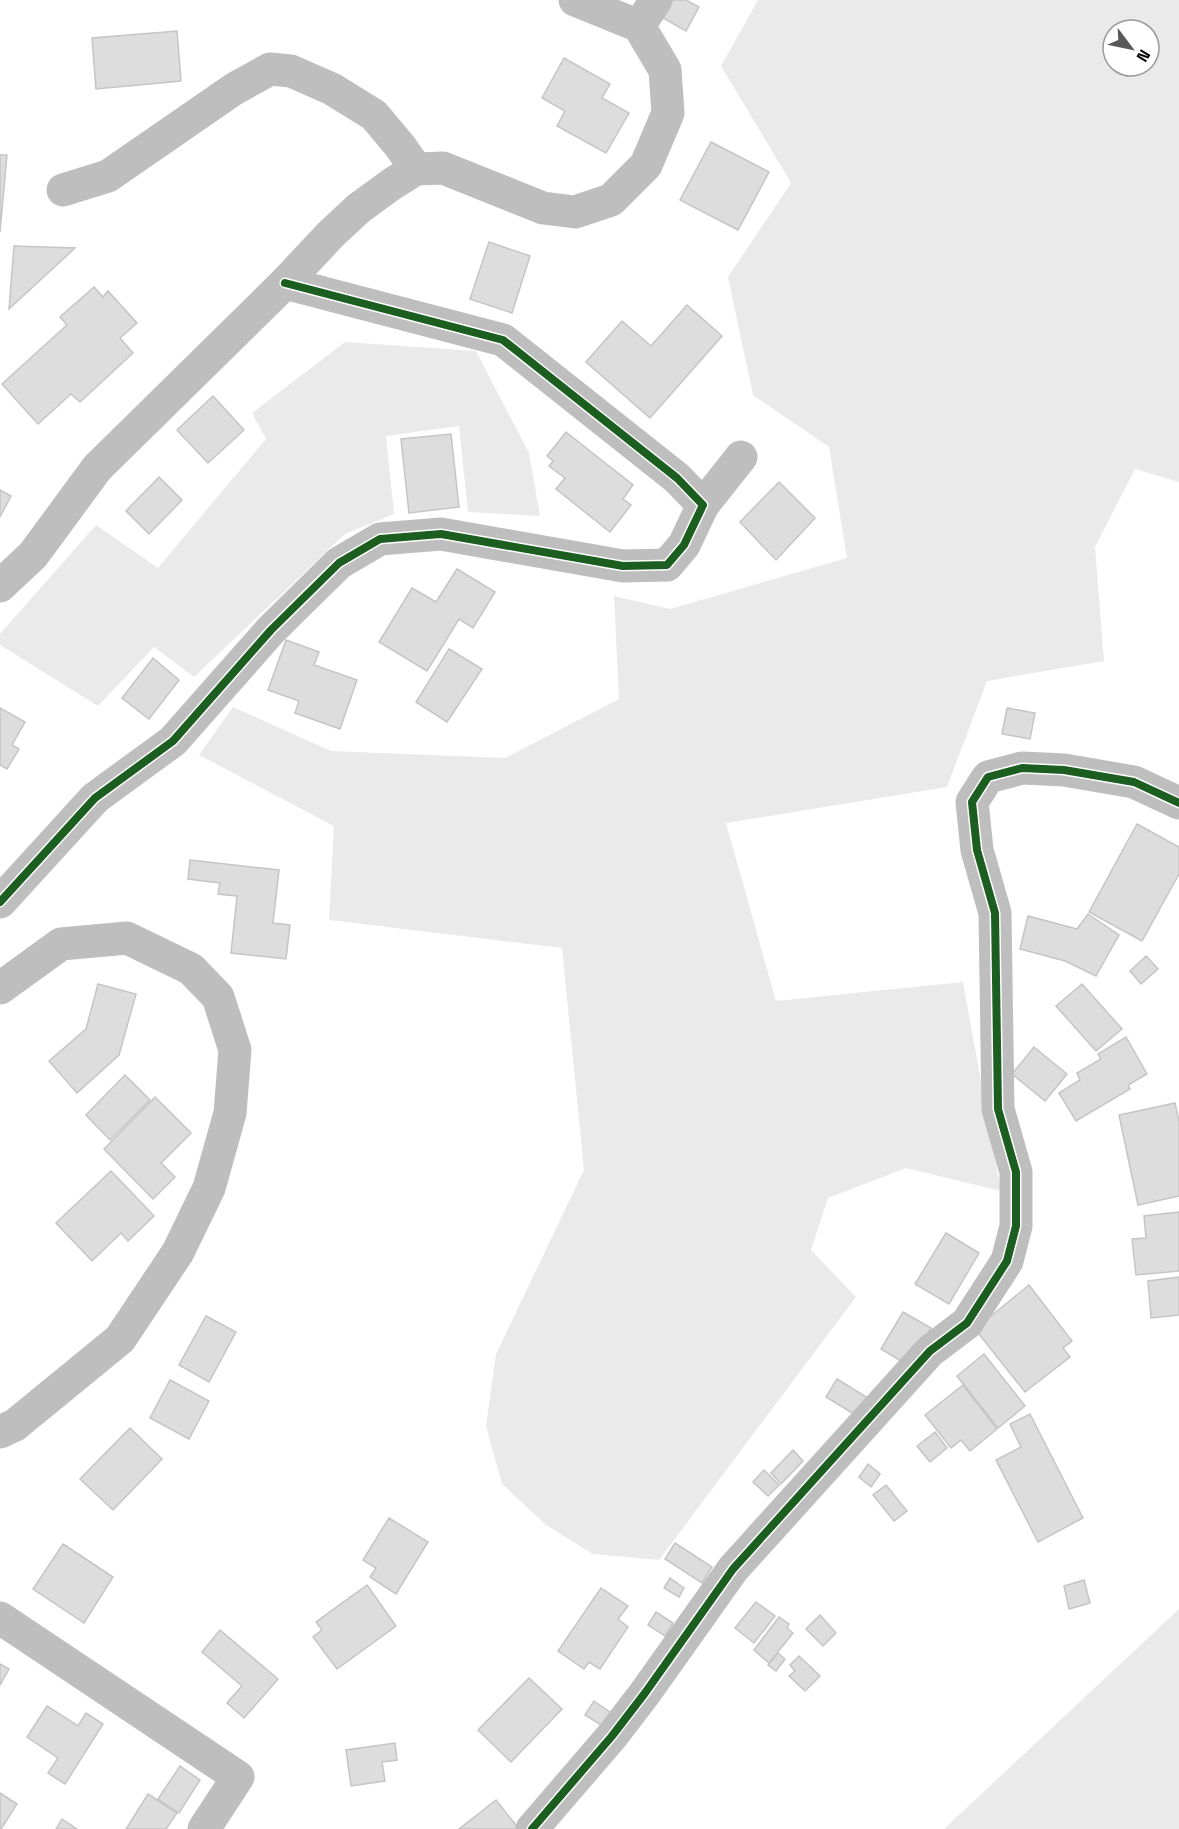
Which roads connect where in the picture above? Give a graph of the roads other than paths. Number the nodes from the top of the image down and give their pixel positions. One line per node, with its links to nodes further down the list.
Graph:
1 (575, 0): 2 (street)
2 (647, 13): 3 (street)
3 (416, 169): 4 (street); 5 (street)
4 (63, 190)
5 (285, 283): 7 (street); 8 (street)
6 (741, 457): 7 (street)
7 (703, 505): 10 (street)
8 (0, 586)
9 (1179, 803): 15 (street)
10 (0, 902)
11 (0, 988): 12 (street)
12 (0, 1432)
13 (0, 1618): 14 (street)
14 (204, 1829)
15 (532, 1829)

